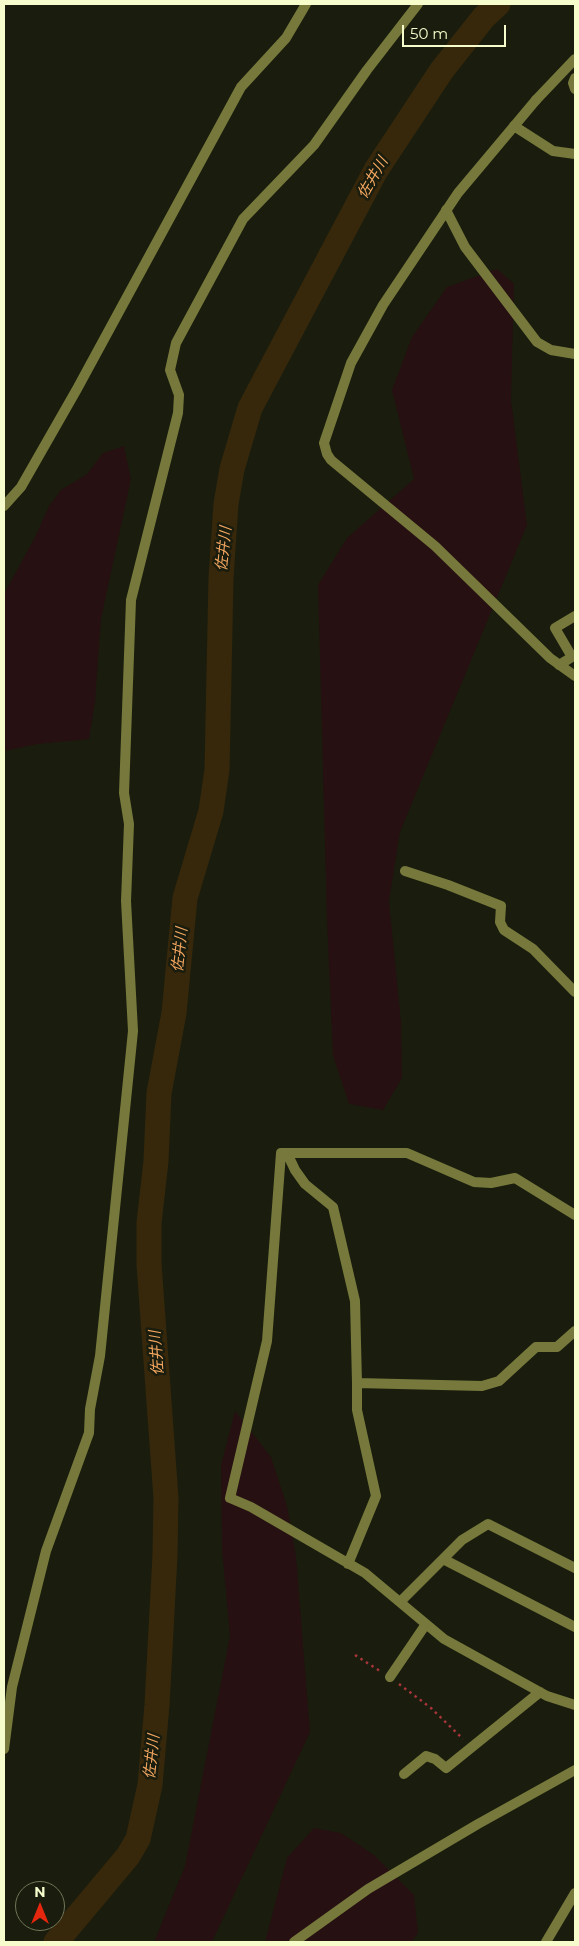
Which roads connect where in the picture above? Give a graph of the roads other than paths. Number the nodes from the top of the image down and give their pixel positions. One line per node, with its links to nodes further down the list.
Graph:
1 (306, 4): 10 (street)
2 (418, 4): 29 (street)
3 (575, 59): 6 (street)
4 (575, 78): 5 (street)
5 (575, 90)
6 (514, 126): 7 (street); 8 (street)
7 (575, 154)
8 (446, 210): 9 (street); 12 (street)
9 (575, 354)
10 (4, 506)
11 (575, 616): 12 (street)
12 (559, 665): 13 (street)
13 (575, 676)
14 (405, 871): 15 (street)
15 (575, 992)
16 (288, 1153): 17 (street); 19 (street); 21 (street)
17 (575, 1215)
18 (575, 1331): 19 (street)
19 (357, 1383): 21 (street)
20 (443, 1559): 22 (street); 23 (street); 25 (street)
21 (348, 1564): 23 (street)
22 (575, 1568)
23 (400, 1602): 24 (street)
24 (426, 1624): 26 (street); 27 (street)
25 (575, 1627)
26 (390, 1677)
27 (540, 1692): 28 (street); 31 (street)
28 (575, 1705)
29 (4, 1749)
30 (575, 1770): 33 (street)
31 (404, 1774)
32 (575, 1892): 34 (street)
33 (294, 1942)
34 (546, 1942)

